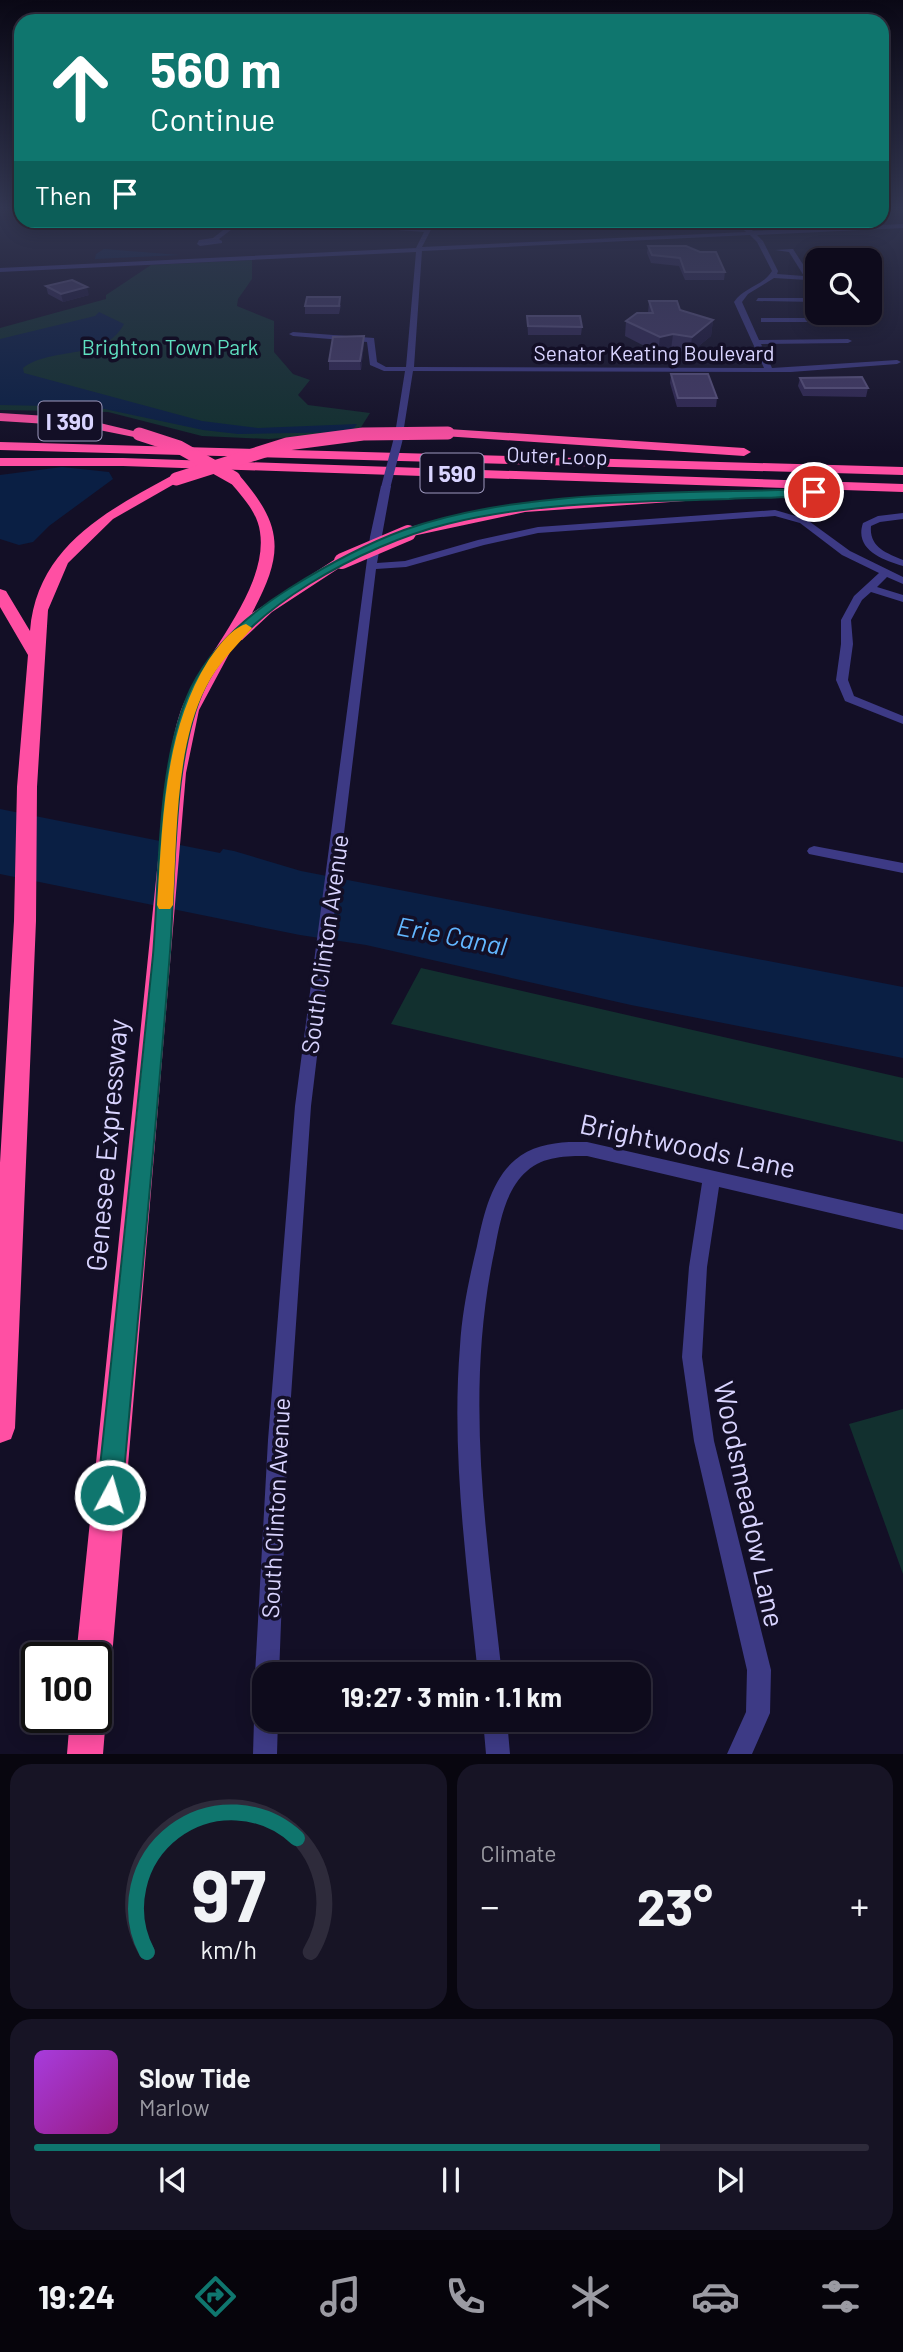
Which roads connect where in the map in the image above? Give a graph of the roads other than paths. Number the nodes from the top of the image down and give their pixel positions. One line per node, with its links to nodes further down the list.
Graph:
1 (416, 289): 11 (street, South Clinton Avenue)
2 (754, 289): 9 (street)
3 (758, 300): 4 (street)
4 (805, 300)
5 (805, 318): 6 (street)
6 (764, 320)
7 (838, 325): 9 (street)
8 (293, 334): 11 (street, Senator Keating Boulevard)
9 (755, 342): 12 (street)
10 (897, 362): 12 (street, Senator Keating Boulevard)
11 (410, 369): 12 (street, Senator Keating Boulevard); 21 (street, South Clinton Avenue, bridge)
12 (769, 370)
13 (0, 417): 27 (highway, I 390, bridge)
14 (0, 446): 17 (highway, Outer Loop / I 590)
15 (0, 462): 18 (highway, Outer Loop / I 590)
16 (903, 463): 28 (highway, bridge)
17 (903, 471)
18 (903, 488): 27 (highway, bridge)
19 (903, 516): 20 (street)
20 (903, 563)
21 (371, 566): 22 (street); 36 (street, South Clinton Avenue)
22 (885, 574): 23 (street); 24 (street)
23 (903, 581)
24 (871, 588): 26 (street); 29 (street)
25 (0, 594): 28 (highway)
26 (903, 599)
27 (222, 649): 35 (highway, Genesee Expressway / I 390)
28 (36, 653): 34 (highway)
29 (903, 720)
30 (814, 851): 31 (street)
31 (903, 868)
32 (712, 1178): 33 (street, Brightwoods Lane); 37 (street, Brightwoods Lane); 44 (street, Woodsmeadow Lane)
33 (903, 1222)
34 (0, 1429)
35 (95, 1642)
36 (268, 1662)
37 (489, 1662)
38 (266, 1732): 42 (street)
39 (496, 1732): 43 (street)
40 (87, 1733): 41 (highway)
41 (85, 1754)
42 (265, 1754)
43 (498, 1754)
44 (739, 1754)

